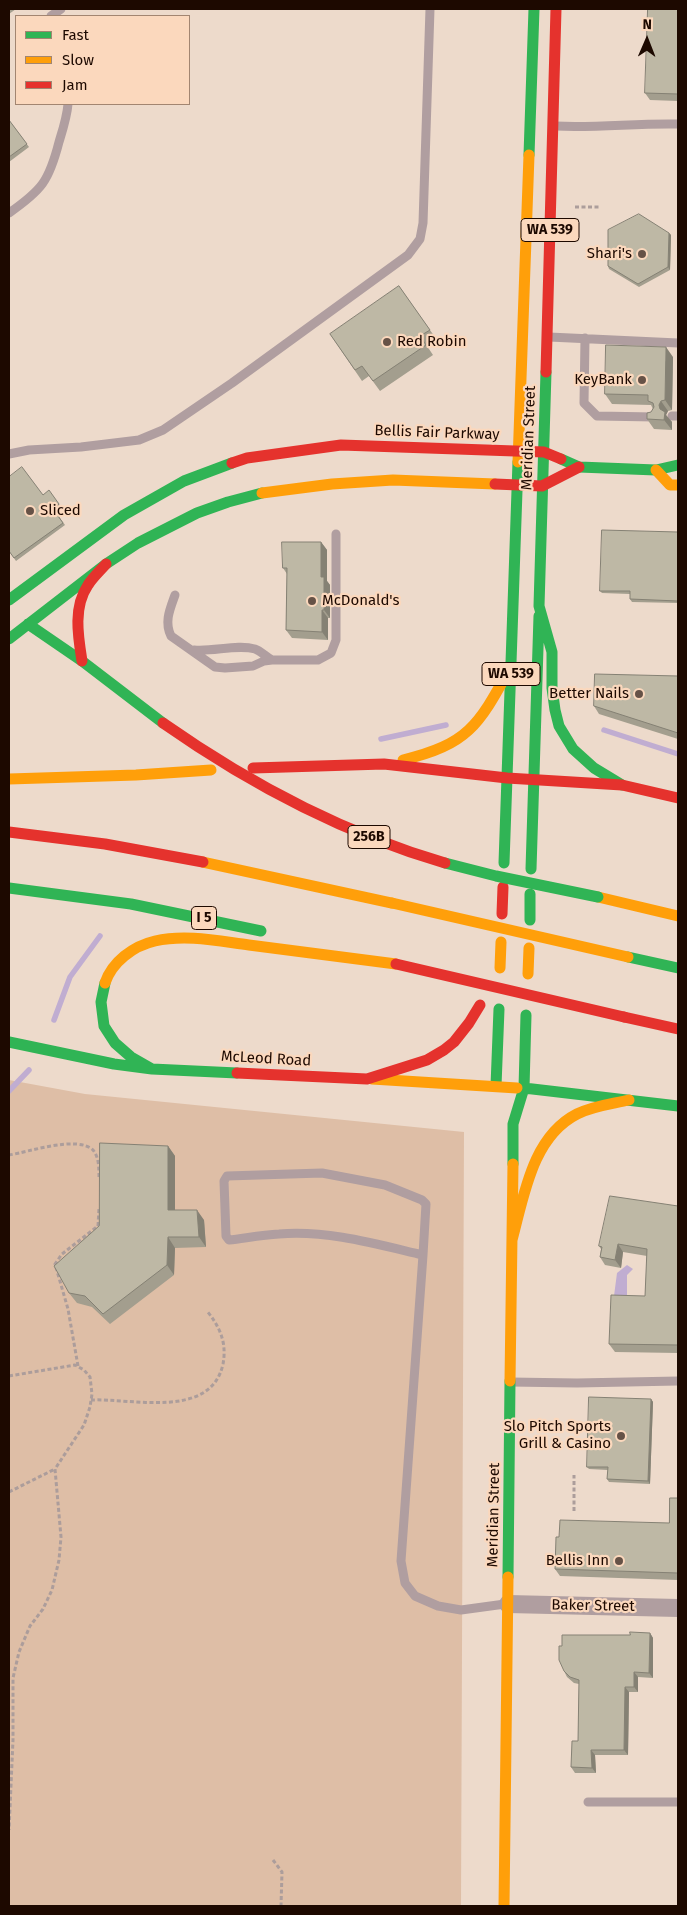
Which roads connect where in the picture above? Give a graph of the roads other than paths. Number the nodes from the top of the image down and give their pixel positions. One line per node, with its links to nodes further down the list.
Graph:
1 (430, 9): 15 (lane)
2 (534, 9): 13 (main road, Meridian Street / WA 539)
3 (545, 9): 7 (main road)
4 (556, 9): 7 (main road, Meridian Street / WA 539)
5 (68, 105): 8 (lane)
6 (678, 124): 7 (lane)
7 (553, 126): 9 (main road, Meridian Street / WA 539)
8 (9, 213)
9 (547, 337): 10 (lane); 14 (main road, Meridian Street / WA 539)
10 (585, 338): 11 (lane); 12 (lane)
11 (678, 343)
12 (655, 417)
13 (518, 451): 14 (main road, Bellis Fair Parkway); 19 (main road, Meridian Street / WA 539); 25 (main road, Bellis Fair Parkway)
14 (544, 452): 17 (main road, Bellis Fair Parkway); 21 (main road, Meridian Street / WA 539)
15 (9, 454)
16 (678, 465): 18 (main road)
17 (579, 467): 18 (main road); 21 (main road)
18 (656, 470): 20 (main road)
19 (517, 485): 21 (main road); 23 (main road); 32 (main road, Meridian Street / WA 539)
20 (678, 485)
21 (542, 486): 26 (main road, Meridian Street / WA 539)
22 (336, 534): 31 (lane)
23 (106, 564): 27 (main road); 30 (main road)
24 (175, 595): 29 (lane)
25 (12, 603): 27 (main road, Bellis Fair Parkway)
26 (539, 606): 38 (main road, Meridian Street / WA 539); 39 (main road)
27 (28, 624): 28 (main road); 30 (main road, 256B)
28 (9, 639)
29 (191, 649): 31 (lane); 31 (lane)
30 (82, 660): 48 (main road, 256B, bridge)
31 (272, 660)
32 (511, 666): 33 (main road); 36 (main road, Meridian Street / WA 539)
33 (384, 764): 34 (main road); 36 (main road)
34 (254, 768)
35 (211, 770): 37 (main road)
36 (507, 778): 38 (main road); 42 (main road, Meridian Street / WA 539)
37 (9, 780)
38 (534, 780): 39 (main road); 43 (main road, Meridian Street / WA 539)
39 (622, 785): 40 (main road)
40 (678, 798)
41 (9, 832): 56 (main road, bridge)
42 (504, 863)
43 (531, 869)
44 (503, 887): 47 (main road)
45 (9, 888): 50 (main road, I 5)
46 (530, 894): 49 (main road)
47 (502, 914)
48 (678, 916)
49 (530, 920)
50 (272, 934)
51 (291, 938): 54 (main road)
52 (501, 942): 55 (main road)
53 (529, 948): 57 (main road)
54 (396, 964): 61 (main road, bridge); 63 (main road)
55 (497, 967)
56 (678, 968)
57 (528, 974)
58 (480, 1005): 64 (main road)
59 (499, 1009): 65 (main road, Meridian Street)
60 (526, 1015): 66 (main road, Meridian Street)
61 (678, 1029)
62 (9, 1042): 63 (main road, McLeod Road)
63 (152, 1069): 64 (main road, McLeod Road)
64 (367, 1079): 65 (main road, McLeod Road)
65 (496, 1086): 66 (main road, McLeod Road); 69 (main road, Meridian Street)
66 (524, 1088): 67 (main road, McLeod Road); 69 (main road, Meridian Street)
67 (629, 1100): 68 (main road, McLeod Road); 70 (main road)
68 (678, 1106)
69 (513, 1124): 70 (main road, Meridian Street)
70 (512, 1240): 73 (main road, Meridian Street)
71 (423, 1255): 71 (lane); 74 (lane)
72 (678, 1381): 73 (lane)
73 (510, 1382): 74 (main road, Meridian Street)
74 (508, 1604): 75 (street, Baker Street); 78 (main road, Meridian Street)
75 (678, 1608)
76 (588, 1802): 77 (lane)
77 (678, 1802)
78 (504, 1906)

